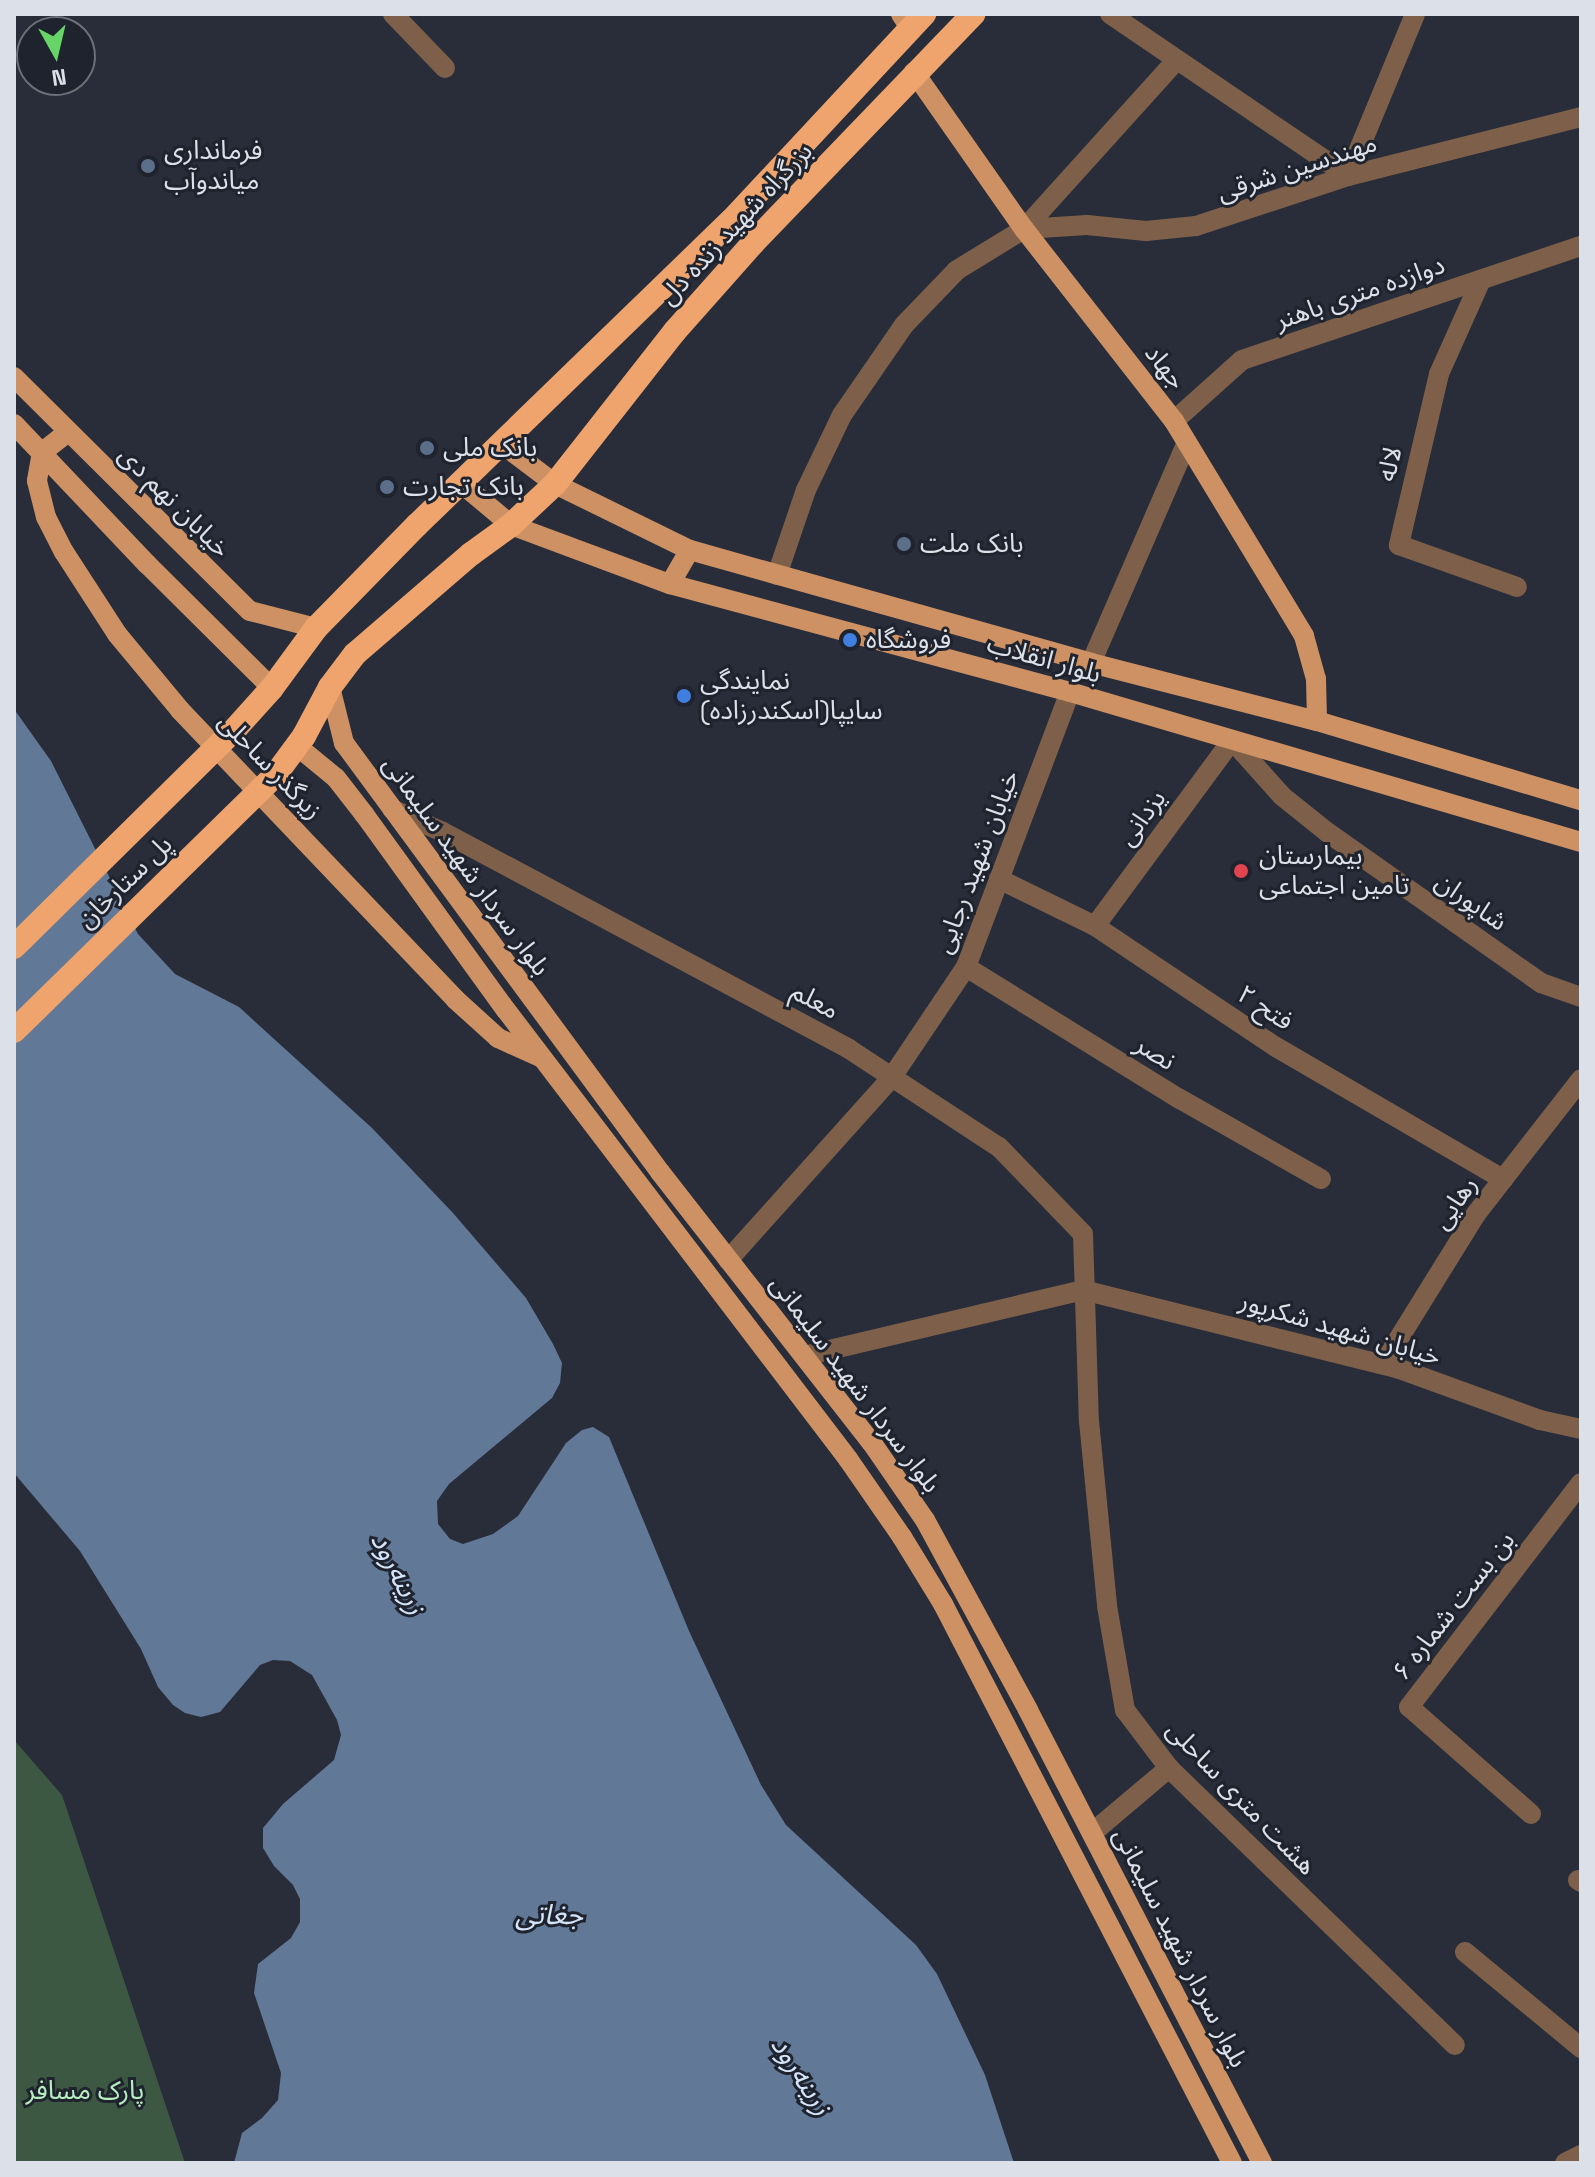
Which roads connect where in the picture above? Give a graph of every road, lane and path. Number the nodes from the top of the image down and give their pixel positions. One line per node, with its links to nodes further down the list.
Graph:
1 (393, 14): 7 (street)
2 (973, 14): 8 (highway, بزرگراه شهید زنده دل)
3 (1110, 14): 6 (street)
4 (1415, 14): 10 (street)
5 (912, 19): 18 (highway, بزرگراه شهید زنده دل)
6 (1176, 61): 10 (street); 11 (street)
7 (445, 68)
8 (914, 72): 11 (main road, جهاد); 22 (highway, بزرگراه شهید زنده دل)
9 (1581, 117): 10 (street, مهندسین شرقی)
10 (1348, 176): 11 (street, مهندسین شرقی)
11 (1024, 229): 15 (main road, جهاد); 26 (street)
12 (1581, 246): 13 (street, دوازده متری باهنر)
13 (1481, 280): 15 (street, دوازده متری باهنر); 28 (street, لاله)
14 (14, 377): 17 (main road, خیابان نهم دی)
15 (1174, 421): 19 (main road, جهاد)
16 (14, 424): 20 (main road)
17 (68, 432): 20 (main road); 29 (main road, خیابان نهم دی)
18 (502, 444): 21 (highway, بزرگراه شهید زنده دل); 22 (main road, بلوار انقلاب)
19 (1186, 445): 30 (street); 34 (main road, جهاد)
20 (42, 452): 32 (main road); 48 (main road, زیرگذر ساحلی)
21 (461, 483): 23 (main road, بلوار انقلاب); 29 (highway, بزرگراه شهید زنده دل)
22 (555, 484): 23 (highway, بزرگراه شهید زنده دل); 24 (main road, بلوار انقلاب)
23 (511, 525): 25 (highway, بزرگراه شهید زنده دل); 27 (main road, بلوار انقلاب)
24 (690, 550): 26 (main road, بلوار انقلاب); 27 (main road)
25 (471, 554): 31 (highway, پل ستارخان)
26 (777, 575): 30 (main road, بلوار انقلاب)
27 (670, 584): 33 (main road, بلوار انقلاب)
28 (1517, 587)
29 (316, 628): 32 (highway, پل ستارخان)
30 (1091, 663): 34 (main road, بلوار انقلاب)
31 (330, 687): 36 (highway, پل ستارخان); 38 (main road, بلوار سردار شهید سلیمانی)
32 (272, 688): 44 (highway, پل ستارخان, bridge)
33 (1070, 692): 35 (main road, بلوار انقلاب); 41 (street, خیابان شهید رجایی)
34 (1317, 721): 37 (main road, بلوار انقلاب)
35 (1232, 740): 39 (main road, بلوار انقلاب); 43 (street, یزدانی); 46 (street, شاپوران)
36 (297, 746): 42 (main road, بلوار سردار شهید سلیمانی); 47 (highway, پل ستارخان, bridge)
37 (1581, 800)
38 (392, 809): 40 (main road, بلوار سردار شهید سلیمانی); 49 (street, معلم)
39 (1581, 842)
40 (440, 875): 42 (main road); 53 (main road, بلوار سردار شهید سلیمانی)
41 (999, 879): 43 (street, فتح ۲); 45 (street, خیابان شهید رجایی)
42 (419, 890): 48 (main road, بلوار سردار شهید سلیمانی)
43 (1095, 926): 52 (street, فتح ۲)
44 (14, 947)
45 (966, 967): 49 (street, خیابان شهید رجایی); 51 (street, نصر)
46 (1581, 997)
47 (14, 1031)
48 (543, 1058): 66 (main road, بلوار سردار شهید سلیمانی)
49 (892, 1077): 53 (street, خیابان شهید رجایی); 54 (street, معلم)
50 (1581, 1079): 52 (street, رهایی)
51 (1321, 1179)
52 (1503, 1179): 56 (street, رهایی)
53 (728, 1260): 55 (main road, بلوار سردار شهید سلیمانی)
54 (1083, 1290): 55 (street); 56 (street, خیابان شهید شکرپور); 59 (street, هشت متری ساحلی)
55 (804, 1356): 61 (main road, بلوار سردار شهید سلیمانی)
56 (1383, 1364): 57 (street, خیابان شهید شکرپور)
57 (1581, 1429)
58 (1581, 1483): 60 (street, بن بست شماره ۶)
59 (1169, 1768): 61 (street); 63 (street, هشت متری ساحلی)
60 (1531, 1814)
61 (1092, 1833): 67 (main road, بلوار سردار شهید سلیمانی)
62 (1465, 1952): 64 (street)
63 (1455, 2045)
64 (1581, 2048)
65 (1581, 2155): 68 (street)
66 (1232, 2163)
67 (1262, 2163)
68 (1565, 2163)

